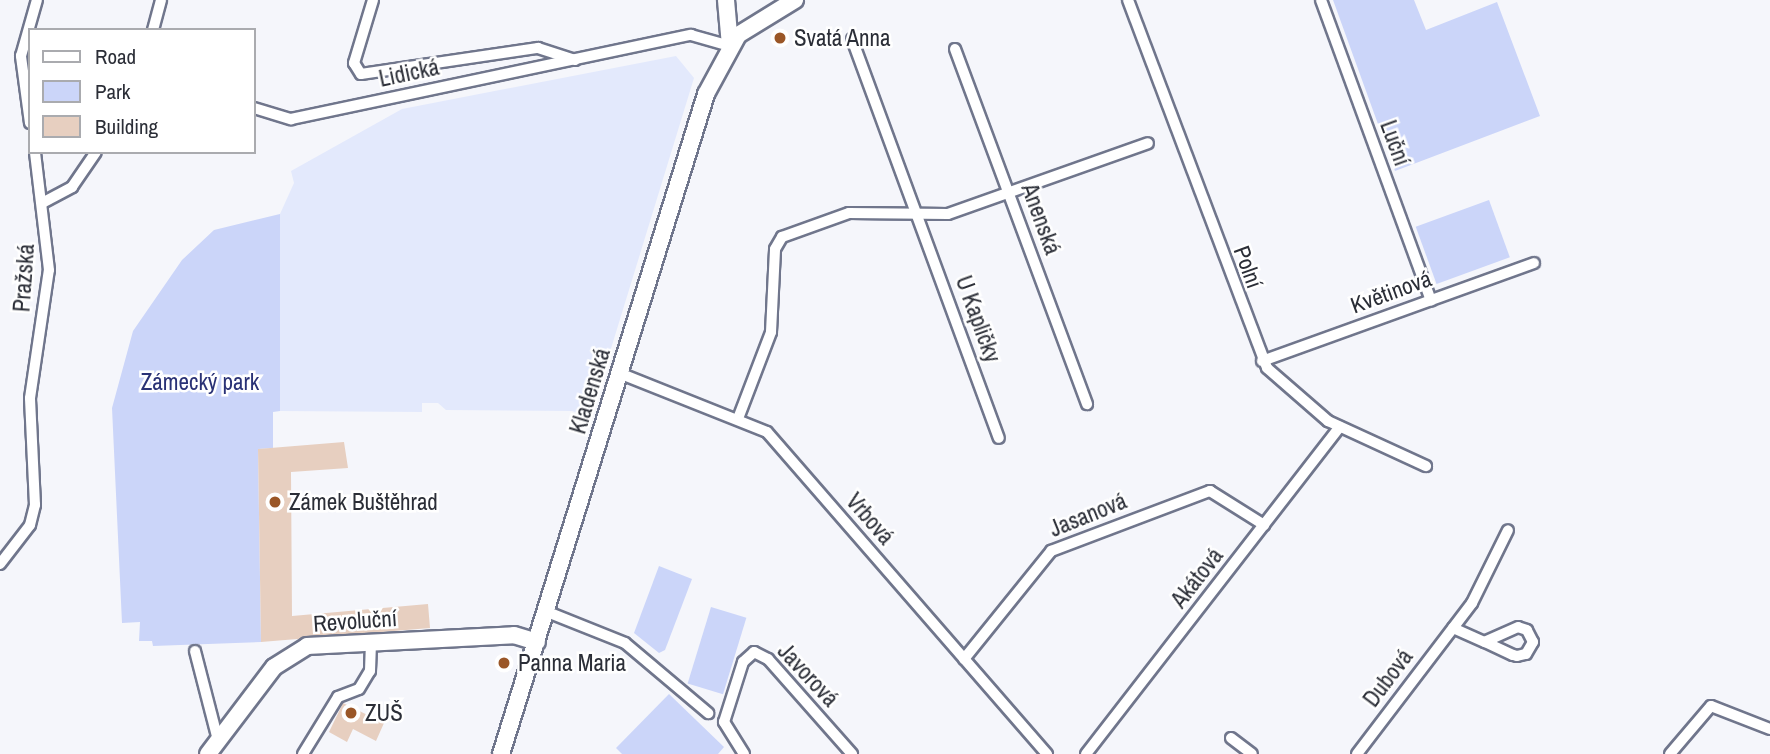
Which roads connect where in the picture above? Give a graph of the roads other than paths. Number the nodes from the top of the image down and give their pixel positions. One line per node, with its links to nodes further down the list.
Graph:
1 (37, 0): 9 (street)
2 (161, 0): 10 (street)
3 (373, 0): 14 (street, Lidická)
4 (726, 0): 12 (street)
5 (795, 0): 12 (street)
6 (1128, 0): 26 (street, Polní)
7 (1321, 0): 25 (street, Luční)
8 (28, 28): 15 (street)
9 (28, 28)
10 (154, 28)
11 (852, 39): 23 (street, U Kapličky)
12 (730, 46): 14 (street, Lidická); 27 (street, Kladenská)
13 (955, 49): 21 (street, Anenská)
14 (575, 60): 17 (street, Lidická)
15 (26, 85): 16 (street)
16 (28, 104)
17 (256, 109)
18 (1148, 143): 21 (street)
19 (35, 154): 22 (street, Pražská)
20 (95, 154): 22 (street)
21 (1009, 193): 23 (street); 28 (street, Anenská)
22 (44, 202): 35 (street, Pražská)
23 (917, 216): 29 (street); 31 (street, U Kapličky)
24 (1534, 263): 25 (street, Květinová)
25 (1430, 300): 26 (street, Květinová)
26 (1262, 361): 30 (street, Polní)
27 (619, 373): 29 (street, Vrbová); 36 (street, Kladenská)
28 (1087, 404)
29 (739, 416): 42 (street, Vrbová)
30 (1340, 427): 32 (street, Polní); 33 (street, Akátová)
31 (999, 438)
32 (1426, 466)
33 (1264, 525): 42 (street, Jasanová); 53 (street, Akátová)
34 (1508, 530): 37 (street, Dubová)
35 (0, 564)
36 (545, 611): 39 (street, Kladenská); 43 (street)
37 (1453, 628): 40 (street); 55 (street, Dubová)
38 (371, 642): 39 (street, Revoluční); 46 (street, Revoluční); 48 (street)
39 (537, 642): 49 (street, Kladenská)
40 (1485, 642)
41 (195, 651): 46 (street)
42 (964, 660): 52 (street, Vrbová)
43 (708, 713)
44 (1770, 729): 56 (street)
45 (1231, 738): 54 (street)
46 (218, 740): 47 (street, Revoluční)
47 (208, 754)
48 (303, 754)
49 (501, 754)
50 (744, 754): 51 (street, Javorová)
51 (852, 754)
52 (1047, 754)
53 (1086, 754)
54 (1252, 754)
55 (1357, 754)
56 (1670, 754)

